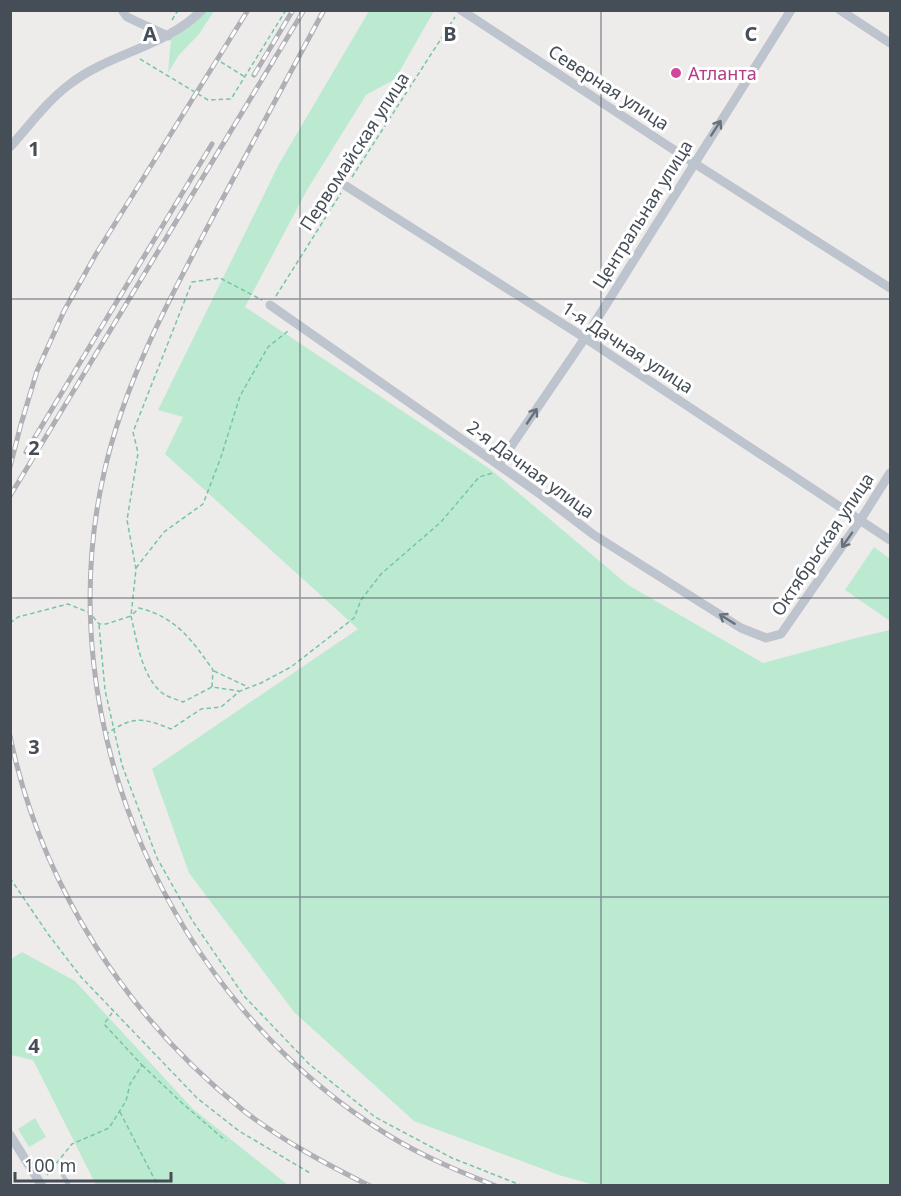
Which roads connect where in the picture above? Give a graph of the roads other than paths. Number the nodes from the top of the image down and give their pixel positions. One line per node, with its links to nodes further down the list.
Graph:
1 (122, 10): 6 (street)
2 (202, 10): 6 (street)
3 (460, 10): 9 (street, Северная улица)
4 (791, 10): 9 (street, Центральная улица, one-way to 4)
5 (840, 10): 7 (street)
6 (168, 36): 8 (street)
7 (891, 43)
8 (10, 147)
9 (694, 163): 11 (street, Северная улица); 13 (street, Центральная улица)
10 (346, 186): 13 (street, 1-я Дачная улица)
11 (891, 288)
12 (270, 305): 14 (street, 2-я Дачная улица)
13 (585, 338): 14 (street, Центральная улица, one-way to 13); 16 (street, 1-я Дачная улица)
14 (499, 464): 18 (street, 2-я Дачная улица, one-way to 14)
15 (891, 473): 16 (street, Октябрьская улица)
16 (861, 519): 17 (street, 1-я Дачная улица); 18 (street, Октябрьская улица, one-way to 18)
17 (891, 540)
18 (781, 634)
19 (10, 1135): 21 (street)
20 (63, 1175): 22 (lane)
21 (41, 1184)
22 (69, 1185)

